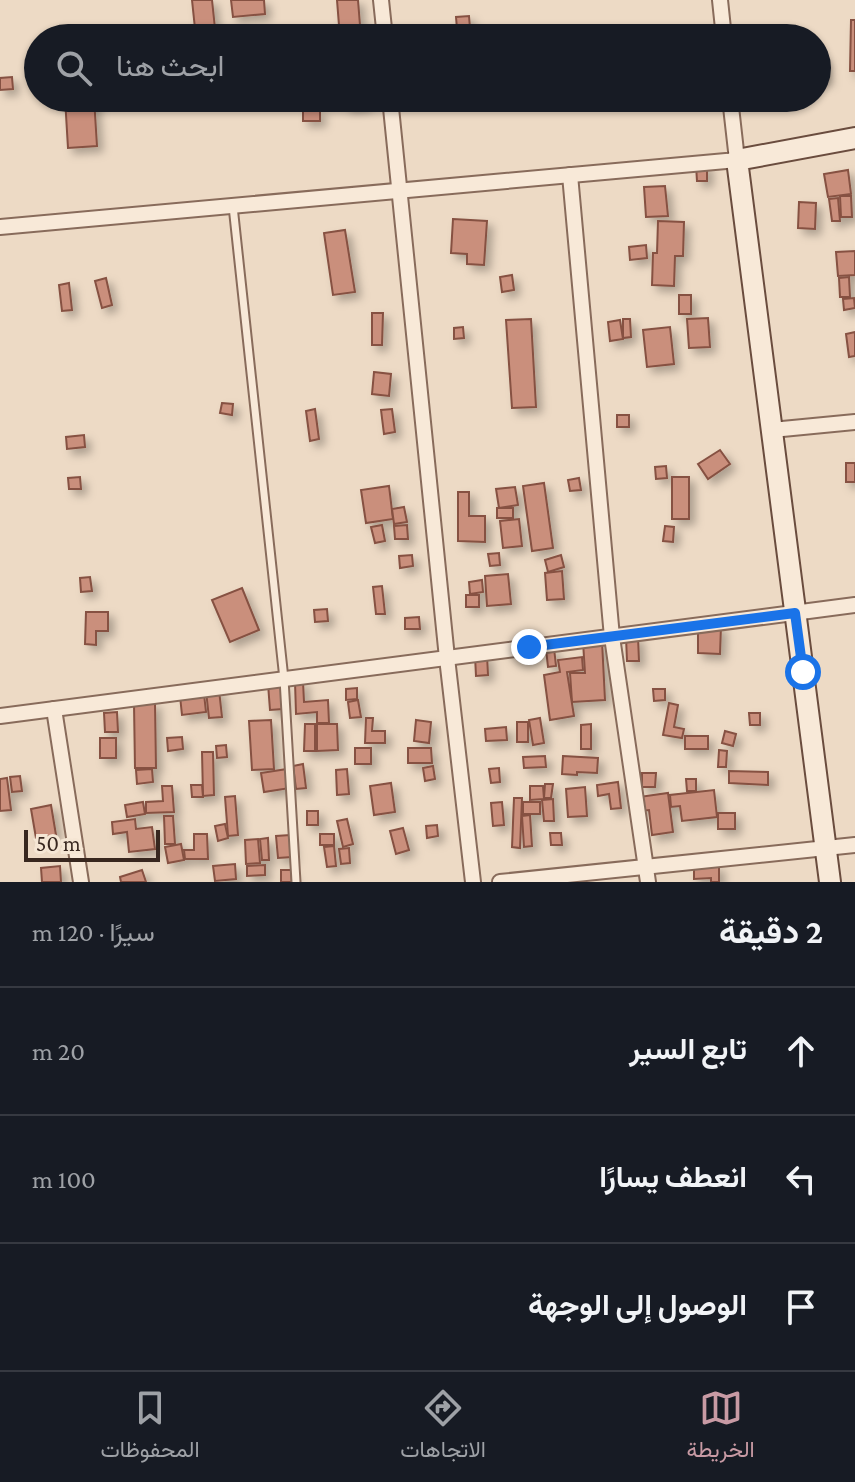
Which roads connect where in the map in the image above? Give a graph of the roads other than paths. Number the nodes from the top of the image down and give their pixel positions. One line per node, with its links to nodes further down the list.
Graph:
1 (381, 0): 3 (street)
2 (720, 0): 4 (street)
3 (384, 24)
4 (723, 24)
5 (391, 112): 10 (street)
6 (732, 112): 8 (street)
7 (855, 138): 8 (main road)
8 (737, 160): 9 (street); 14 (main road)
9 (570, 175): 10 (street); 17 (street)
10 (399, 191): 11 (street); 18 (street)
11 (233, 206): 12 (street); 19 (lane)
12 (0, 227)
13 (855, 422): 14 (street)
14 (772, 430): 16 (main road)
15 (855, 605): 16 (street)
16 (795, 613): 17 (street); 23 (main road)
17 (612, 637): 18 (street); 24 (street)
18 (447, 658): 19 (street); 27 (street)
19 (284, 679): 20 (street); 26 (lane)
20 (54, 709): 21 (street); 25 (street)
21 (0, 716)
22 (855, 845): 23 (street)
23 (826, 848): 24 (street); 29 (main road)
24 (646, 874): 28 (street)
25 (81, 882)
26 (296, 882)
27 (473, 882)
28 (500, 882)
29 (830, 882)

